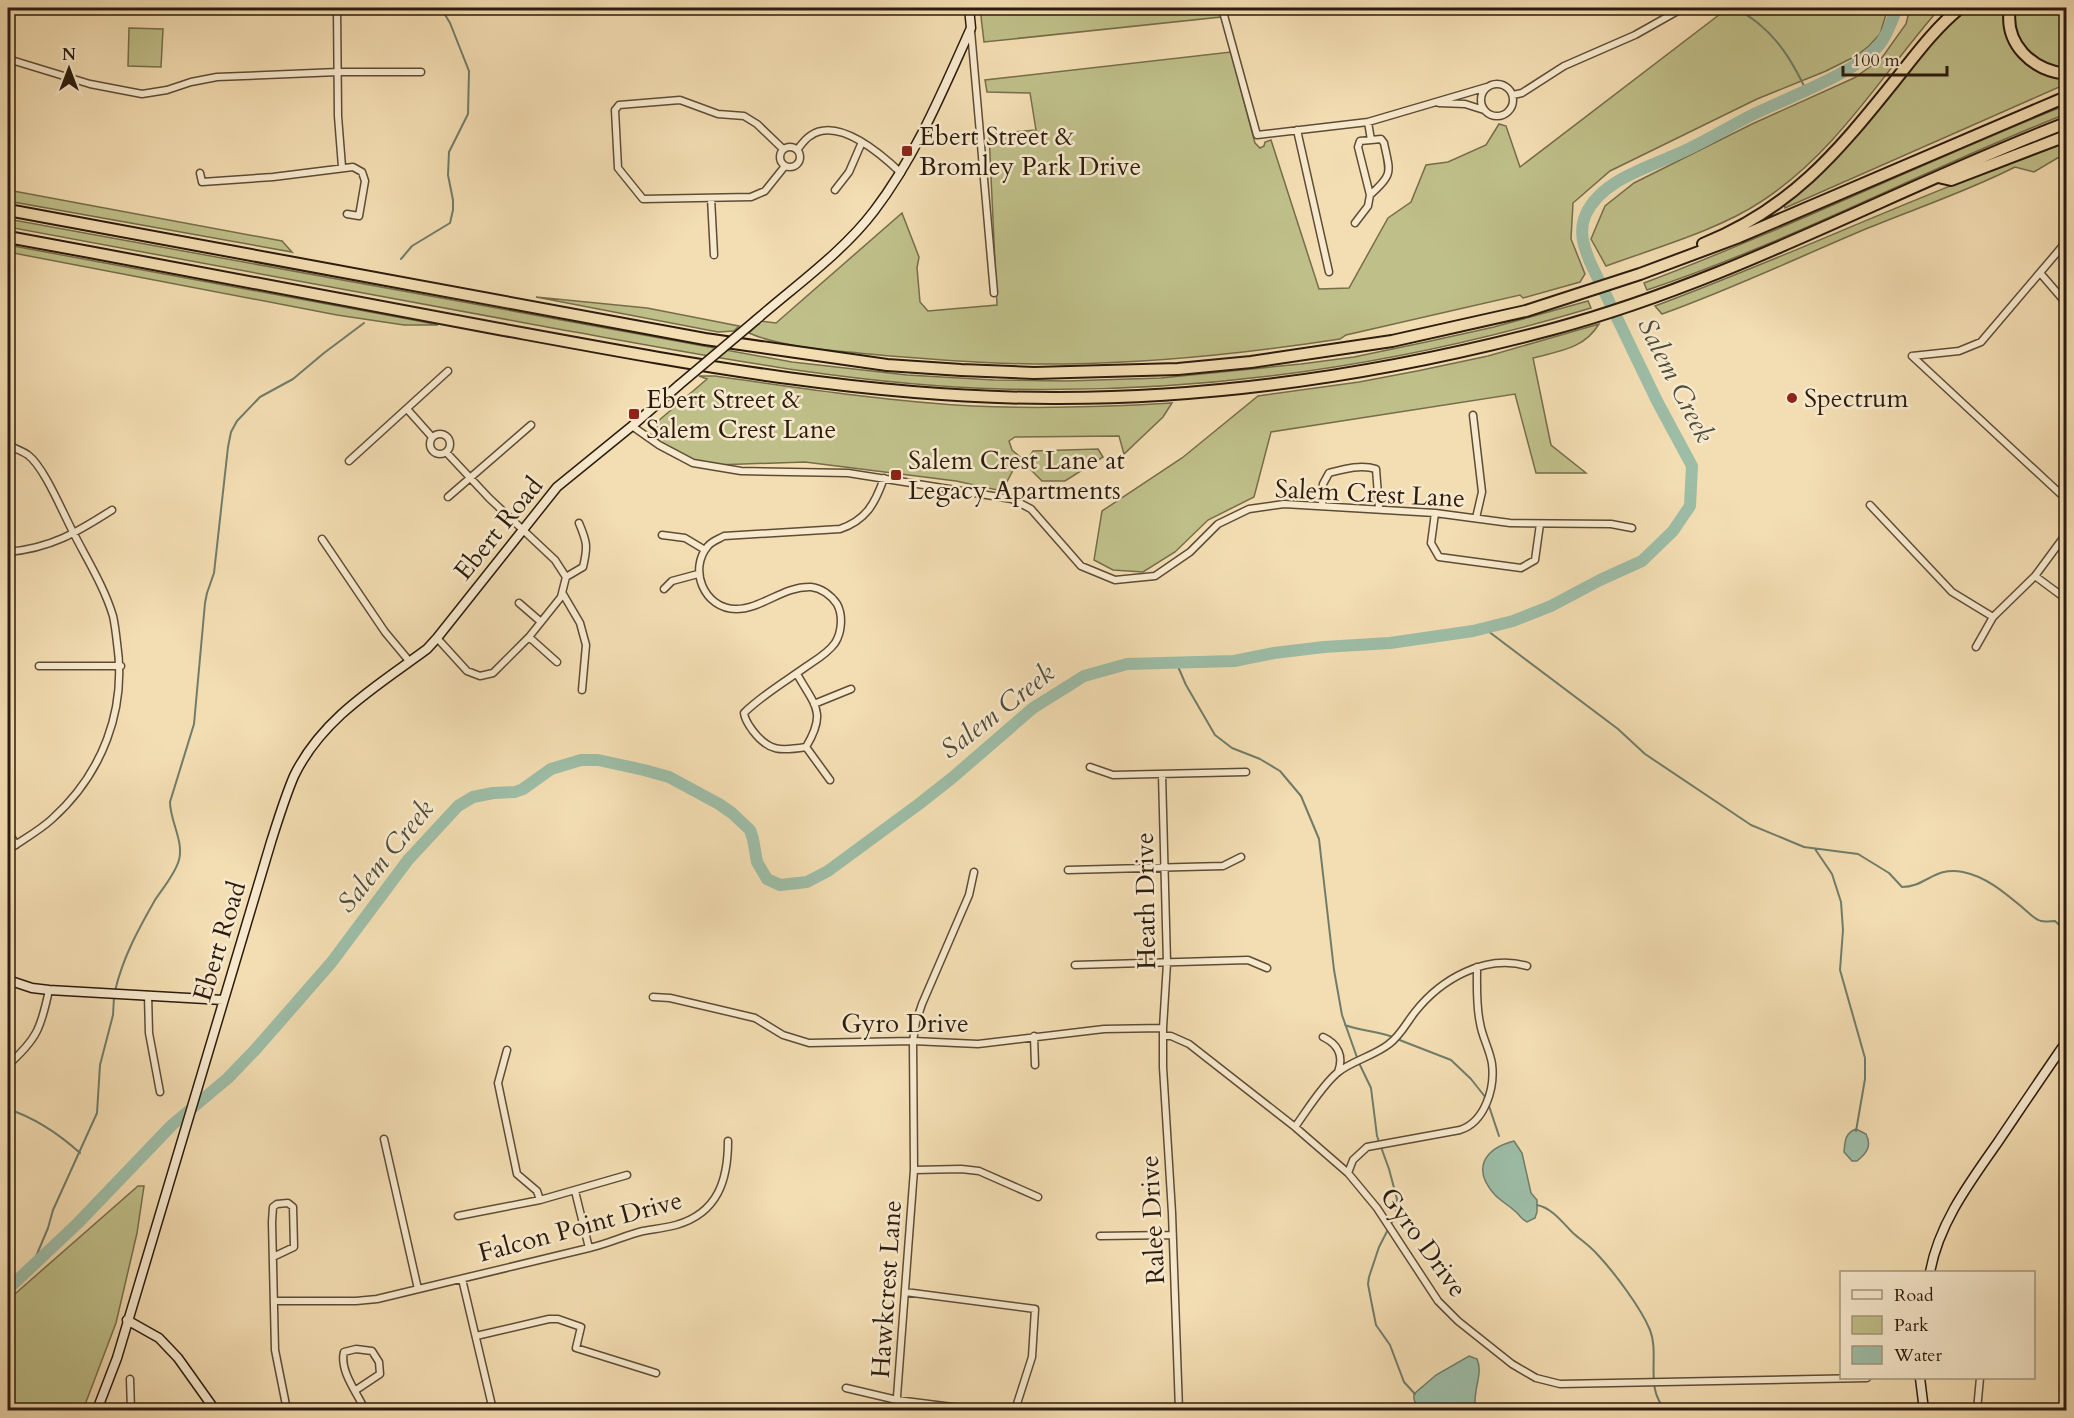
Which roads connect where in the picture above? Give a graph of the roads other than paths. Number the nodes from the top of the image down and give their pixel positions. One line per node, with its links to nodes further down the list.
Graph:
1 (337, 8): 9 (street)
2 (969, 8): 7 (main road)
3 (1222, 8): 19 (street)
4 (1683, 8): 13 (street)
5 (1960, 8): 40 (highway)
6 (2010, 8): 11 (highway)
7 (971, 28): 28 (main road, Ebert Road); 42 (street)
8 (8, 59): 9 (street)
9 (338, 72): 10 (street); 26 (street)
10 (421, 72)
11 (2067, 74)
12 (1487, 87): 13 (street); 15 (street); 16 (street)
13 (1513, 95): 16 (street)
14 (2067, 97): 40 (highway)
15 (1435, 104): 16 (street); 17 (street)
16 (1485, 110)
17 (1368, 122): 19 (street); 21 (street)
18 (2067, 123): 29 (highway)
19 (1297, 130): 39 (street)
20 (2067, 136): 29 (highway)
21 (1371, 140): 31 (street); 31 (street)
22 (862, 142): 24 (street); 28 (street); 30 (street)
23 (783, 149): 24 (street); 25 (street); 32 (street)
24 (797, 150): 25 (street)
25 (785, 165): 32 (street)
26 (342, 167): 27 (street); 34 (street)
27 (200, 173)
28 (901, 173): 48 (main road, Ebert Road, bridge)
29 (1938, 177): 36 (highway)
30 (836, 190)
31 (1370, 195): 35 (street)
32 (711, 198): 38 (street)
33 (8, 210): 40 (highway)
34 (347, 214)
35 (1355, 223)
36 (8, 237)
37 (2067, 242): 41 (street)
38 (714, 255)
39 (1329, 272)
40 (1640, 274)
41 (2041, 274): 43 (street); 56 (street)
42 (994, 293)
43 (2067, 303)
44 (448, 372): 45 (street)
45 (407, 409): 49 (street); 52 (street)
46 (1473, 415): 62 (street)
47 (531, 425): 53 (street)
48 (632, 426): 54 (street, Salem Crest Lane); 66 (main road, Ebert Road)
49 (432, 436): 51 (street); 51 (street)
50 (8, 445): 67 (street)
51 (446, 452): 53 (street)
52 (349, 461)
53 (470, 477): 55 (street); 66 (street)
54 (884, 478): 57 (street, Salem Crest Lane); 71 (street)
55 (448, 497)
56 (2067, 499)
57 (1322, 505): 59 (street, Salem Crest Lane); 59 (street)
58 (1870, 505): 80 (street)
59 (1379, 508): 61 (street, Salem Crest Lane)
60 (112, 510): 67 (street)
61 (1435, 513): 62 (street, Salem Crest Lane); 64 (street)
62 (1476, 518): 64 (street, Salem Crest Lane)
63 (579, 523): 75 (street)
64 (1540, 524): 65 (street, Salem Crest Lane)
65 (1632, 528)
66 (521, 530): 75 (street); 83 (main road, Ebert Road)
67 (74, 534): 72 (street); 88 (street)
68 (2067, 534): 74 (street)
69 (662, 535): 71 (street)
70 (322, 539): 85 (street)
71 (705, 550): 73 (street)
72 (8, 552)
73 (699, 574): 76 (street); 89 (street)
74 (2035, 576): 78 (street); 80 (street)
75 (566, 577): 77 (street)
76 (664, 589)
77 (563, 594): 81 (street); 91 (street)
78 (2067, 599)
79 (519, 603): 81 (street)
80 (1994, 617): 84 (street)
81 (541, 622): 82 (street)
82 (529, 637): 83 (street); 86 (street)
83 (437, 638): 85 (main road, Ebert Road)
84 (1976, 647)
85 (410, 662): 114 (main road, Ebert Road)
86 (557, 662)
87 (39, 666): 88 (street)
88 (121, 666): 99 (street)
89 (796, 674): 92 (street); 93 (street)
90 (851, 689): 92 (street)
91 (582, 690)
92 (814, 704): 93 (street)
93 (806, 747): 97 (street)
94 (1090, 767): 96 (street)
95 (1246, 772): 96 (street)
96 (1162, 774): 102 (street, Heath Drive)
97 (830, 780)
98 (8, 831): 99 (street)
99 (16, 845): 100 (street)
100 (8, 850)
101 (1240, 857): 102 (street)
102 (1166, 869): 103 (street); 105 (street, Heath Drive)
103 (1068, 870)
104 (974, 872): 119 (street, Hawkcrest Lane)
105 (1167, 963): 106 (street); 109 (street); 115 (street, Heath Drive)
106 (1075, 965)
107 (1527, 966): 108 (street)
108 (1477, 967): 124 (street); 130 (street)
109 (1267, 968)
110 (8, 980): 111 (main road)
111 (49, 990): 112 (main road); 122 (street)
112 (148, 995): 114 (main road); 125 (street)
113 (653, 998): 119 (street, Gyro Drive)
114 (223, 1000): 145 (main road, Ebert Road)
115 (1163, 1028): 116 (street, Gyro Drive); 117 (street, Ralee Drive)
116 (1034, 1036): 119 (street, Gyro Drive); 123 (street)
117 (1163, 1036): 126 (street, Gyro Drive); 136 (street, Ralee Drive)
118 (1323, 1037): 124 (street)
119 (913, 1041): 129 (street, Hawkcrest Lane)
120 (2067, 1042): 140 (main road)
121 (507, 1050): 134 (street)
122 (8, 1065)
123 (1035, 1065)
124 (1338, 1072): 126 (street)
125 (160, 1092)
126 (1295, 1127): 130 (street, Gyro Drive)
127 (384, 1139): 142 (street)
128 (728, 1141): 138 (street, Falcon Point Drive)
129 (914, 1170): 133 (street, Hawkcrest Lane); 143 (street, Hawkcrest Lane)
130 (1348, 1173): 149 (street, Gyro Drive)
131 (627, 1175): 132 (street)
132 (575, 1191): 134 (street); 138 (street)
133 (1038, 1197)
134 (540, 1200): 135 (street)
135 (458, 1216)
136 (1172, 1234): 137 (street); 164 (street, Ralee Drive)
137 (1100, 1236)
138 (590, 1248): 141 (street, Falcon Point Drive)
139 (273, 1257): 139 (street); 144 (street)
140 (1930, 1271)
141 (462, 1279): 142 (street, Falcon Point Drive); 146 (street)
142 (418, 1289): 144 (street, Falcon Point Drive)
143 (905, 1292): 154 (street, Hawkcrest Lane); 163 (street)
144 (274, 1301): 158 (street)
145 (127, 1320): 155 (main road, Ebert Road); 157 (main road)
146 (476, 1336): 147 (street); 160 (street)
147 (656, 1372)
148 (130, 1378): 156 (street)
149 (1840, 1378)
150 (1920, 1379): 165 (main road)
151 (1980, 1379): 166 (street)
152 (846, 1388): 154 (street)
153 (356, 1390): 153 (street); 159 (street)
154 (897, 1400): 161 (street, Hawkcrest Lane); 162 (street)
155 (97, 1410)
156 (131, 1410)
157 (215, 1410)
158 (287, 1410)
159 (365, 1410)
160 (493, 1410)
161 (896, 1410)
162 (976, 1410)
163 (1015, 1410)
164 (1179, 1410)
165 (1924, 1410)
166 (1977, 1410)

